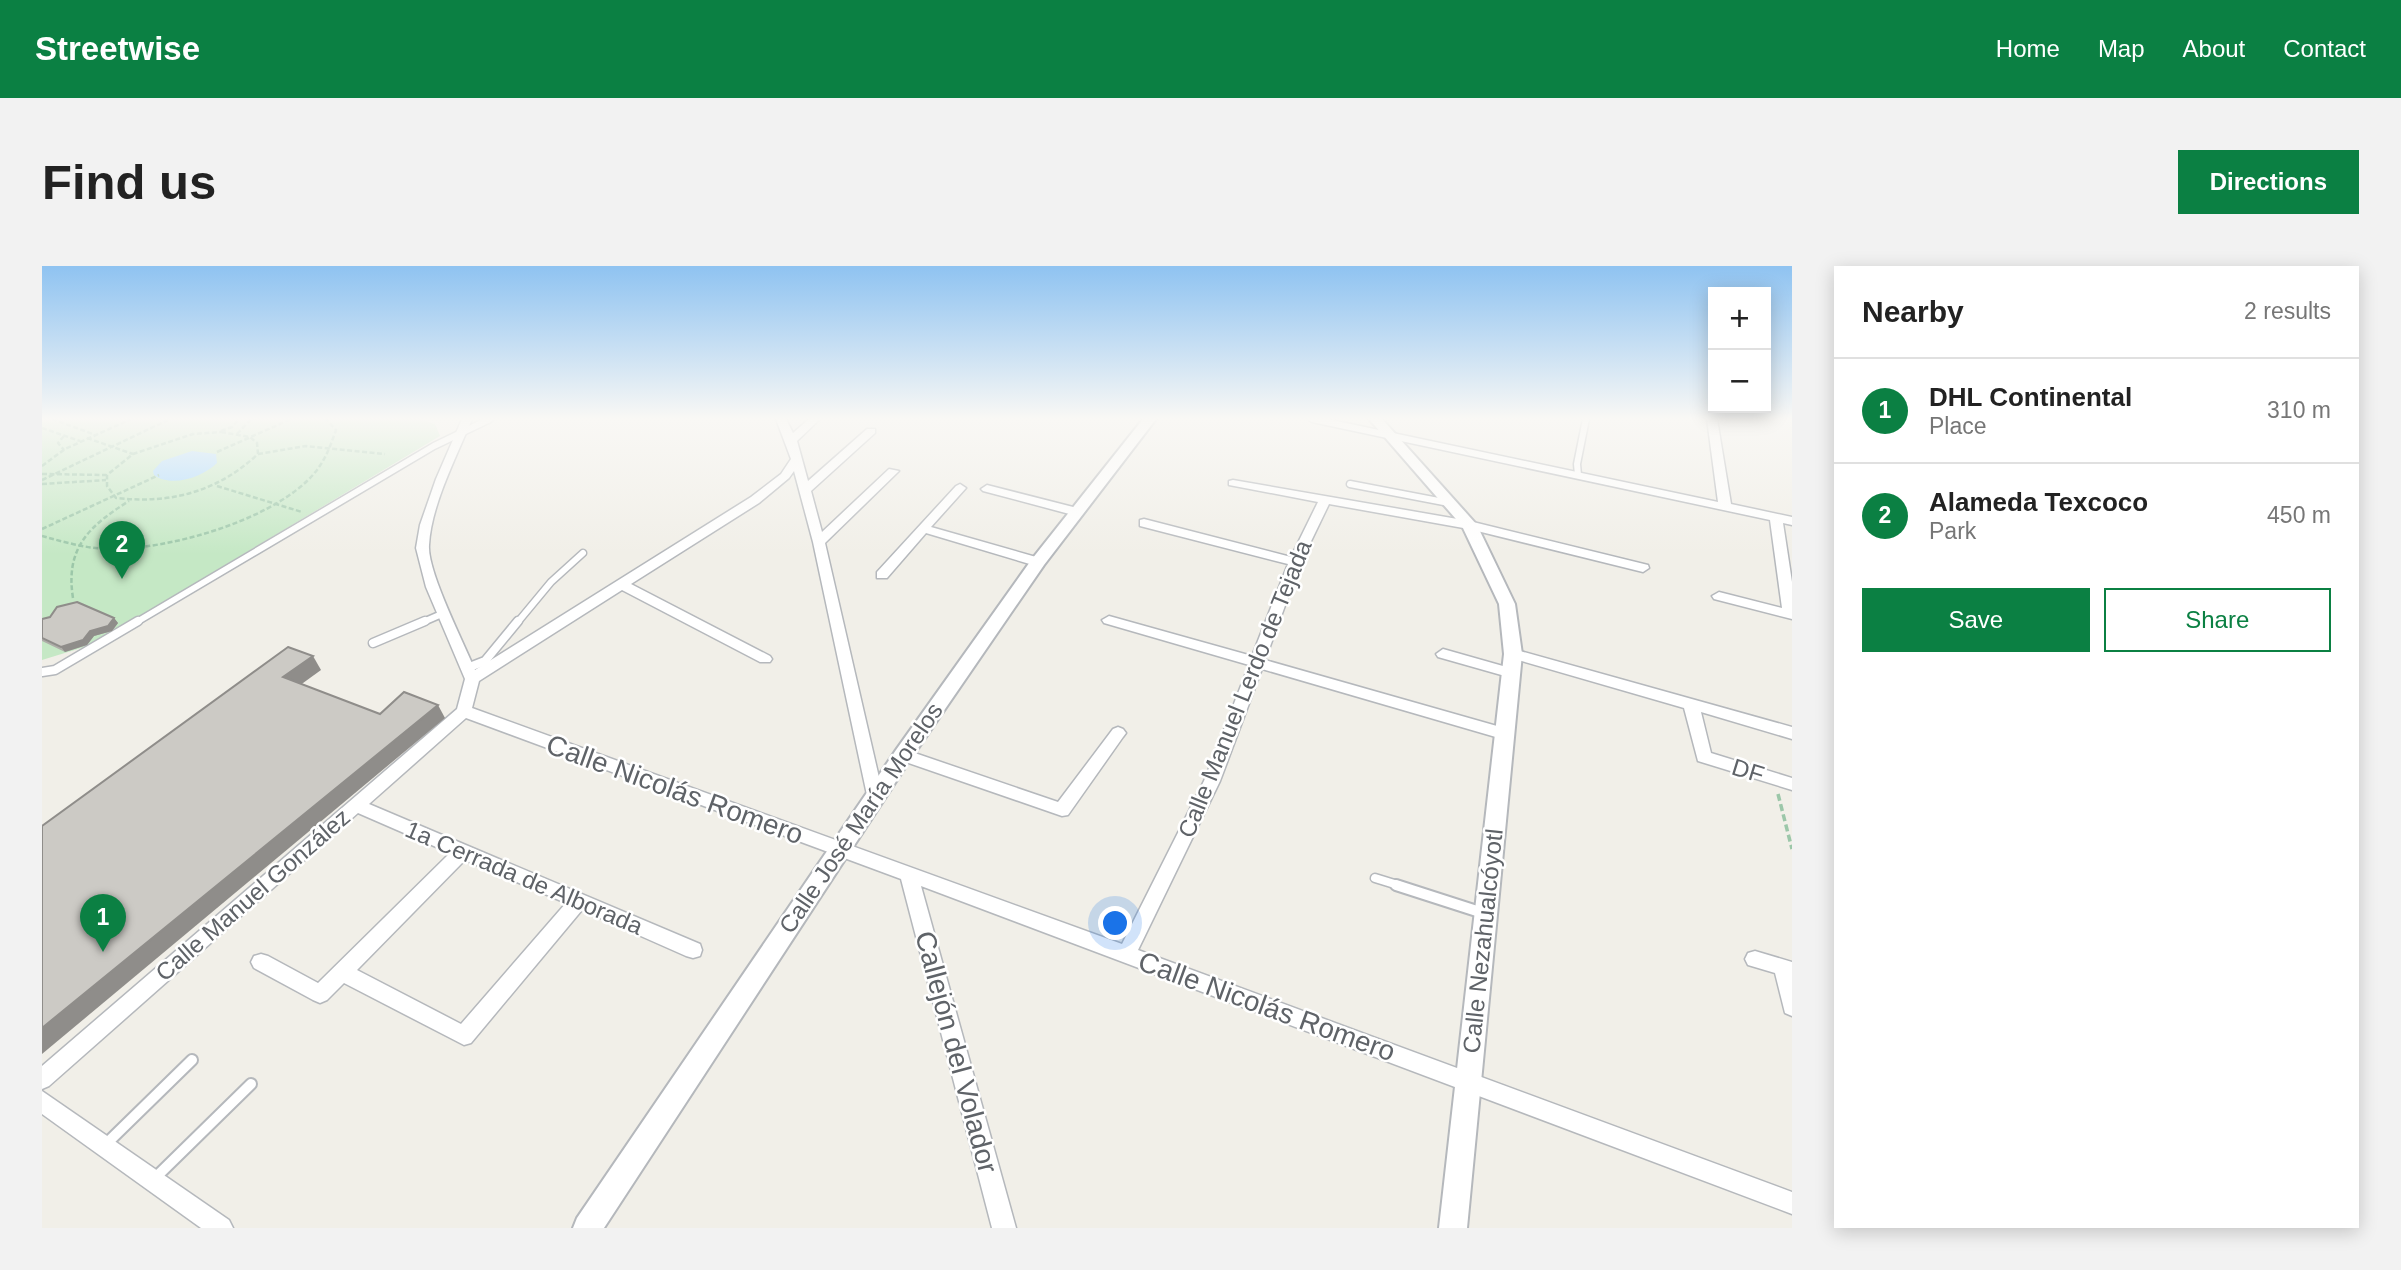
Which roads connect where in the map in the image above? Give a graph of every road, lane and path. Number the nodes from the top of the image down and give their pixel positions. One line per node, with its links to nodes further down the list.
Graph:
1 (74, 464): 17 (path)
2 (122, 464): 20 (path)
3 (249, 464): 24 (path)
4 (324, 464): 31 (path)
5 (405, 464): 35 (lane)
6 (449, 464): 53 (street)
7 (793, 464): 50 (street)
8 (797, 464): 27 (street)
9 (835, 464): 27 (street)
10 (1115, 464): 34 (street, Calle José María Morelos)
11 (1414, 464): 32 (street, Calle Nezahualcóyotl)
12 (1526, 464): 19 (street)
13 (1577, 464): 19 (lane)
14 (1719, 464): 33 (street)
15 (893, 471): 43 (street)
16 (42, 475): 17 (path)
17 (51, 475): 20 (path); 21 (path)
18 (159, 475): 28 (path)
19 (1578, 475): 33 (street)
20 (107, 478): 21 (path); 28 (path)
21 (42, 482)
22 (1233, 483): 30 (street)
23 (1350, 484): 32 (lane)
24 (217, 486): 29 (path); 31 (path)
25 (960, 488): 41 (street)
26 (987, 489): 34 (street)
27 (804, 491): 43 (street)
28 (113, 496): 29 (path); 40 (path)
29 (131, 500): 44 (path)
30 (1325, 500): 39 (street); 47 (street, Calle Manuel Lerdo de Tejada)
31 (273, 503): 35 (path); 44 (path)
32 (1449, 503): 39 (street, Calle Nezahualcóyotl)
33 (1725, 506): 36 (street)
34 (1077, 512): 46 (street, Calle José María Morelos)
35 (317, 517): 61 (lane)
36 (1776, 517): 37 (street); 54 (street)
37 (1792, 521)
38 (1143, 523): 47 (street)
39 (1469, 525): 48 (street); 60 (street, Calle Nezahualcóyotl)
40 (42, 529)
41 (924, 529): 46 (street); 49 (street)
42 (42, 536): 44 (path)
43 (819, 542): 71 (street)
44 (82, 544): 52 (path)
45 (583, 553): 62 (lane)
46 (1038, 562): 68 (street, Calle José María Morelos)
47 (1295, 562): 59 (street, Calle Manuel Lerdo de Tejada)
48 (1643, 568)
49 (882, 575)
50 (621, 584): 58 (street); 62 (street)
51 (1719, 596): 54 (street)
52 (73, 598)
53 (444, 612): 56 (lane); 62 (street)
54 (1791, 615)
55 (1109, 620): 59 (street)
56 (373, 643)
57 (1443, 654): 60 (street)
58 (765, 659)
59 (1256, 664): 67 (street); 81 (street, Calle Manuel Lerdo de Tejada)
60 (1513, 664): 63 (street); 67 (street, Calle Nezahualcóyotl)
61 (42, 673)
62 (470, 674): 64 (street)
63 (1691, 704): 66 (street); 69 (street, DF)
64 (464, 711): 72 (street, Calle Manuel González); 74 (street, Calle Nicolás Romero)
65 (1118, 733): 68 (street)
66 (1792, 733)
67 (1506, 734): 79 (street, Calle Nezahualcóyotl)
68 (903, 755): 71 (street, Calle José María Morelos)
69 (1774, 779): 70 (street, DF); 73 (path)
70 (1792, 784)
71 (875, 795): 74 (street, Calle José María Morelos)
72 (356, 805): 75 (street, 1a Cerrada de Alborada); 88 (street, Calle Manuel González)
73 (1792, 849)
74 (839, 850): 76 (street, Calle Nicolás Romero); 96 (street, Calle José María Morelos)
75 (463, 851): 78 (street, 1a Cerrada de Alborada); 85 (street)
76 (909, 875): 81 (street, Calle Nicolás Romero); 97 (street, Callejón del Volador)
77 (1374, 878): 79 (lane)
78 (579, 901): 80 (street, 1a Cerrada de Alborada); 85 (street)
79 (1485, 914): 89 (street, Calle Nezahualcóyotl)
80 (693, 950)
81 (1127, 954): 89 (street, Calle Nicolás Romero)
82 (1755, 959): 84 (street)
83 (261, 962): 85 (street)
84 (1788, 969): 86 (street)
85 (342, 972)
86 (1792, 1007)
87 (192, 1060): 92 (lane)
88 (42, 1079)
89 (1467, 1080): 94 (street, Calle Nicolás Romero); 98 (street, Calle Nezahualcóyotl)
90 (251, 1084): 93 (lane)
91 (42, 1101): 92 (street)
92 (104, 1146): 93 (street)
93 (152, 1181): 95 (street)
94 (1792, 1203)
95 (221, 1228)
96 (587, 1228)
97 (1004, 1228)
98 (1454, 1228)

